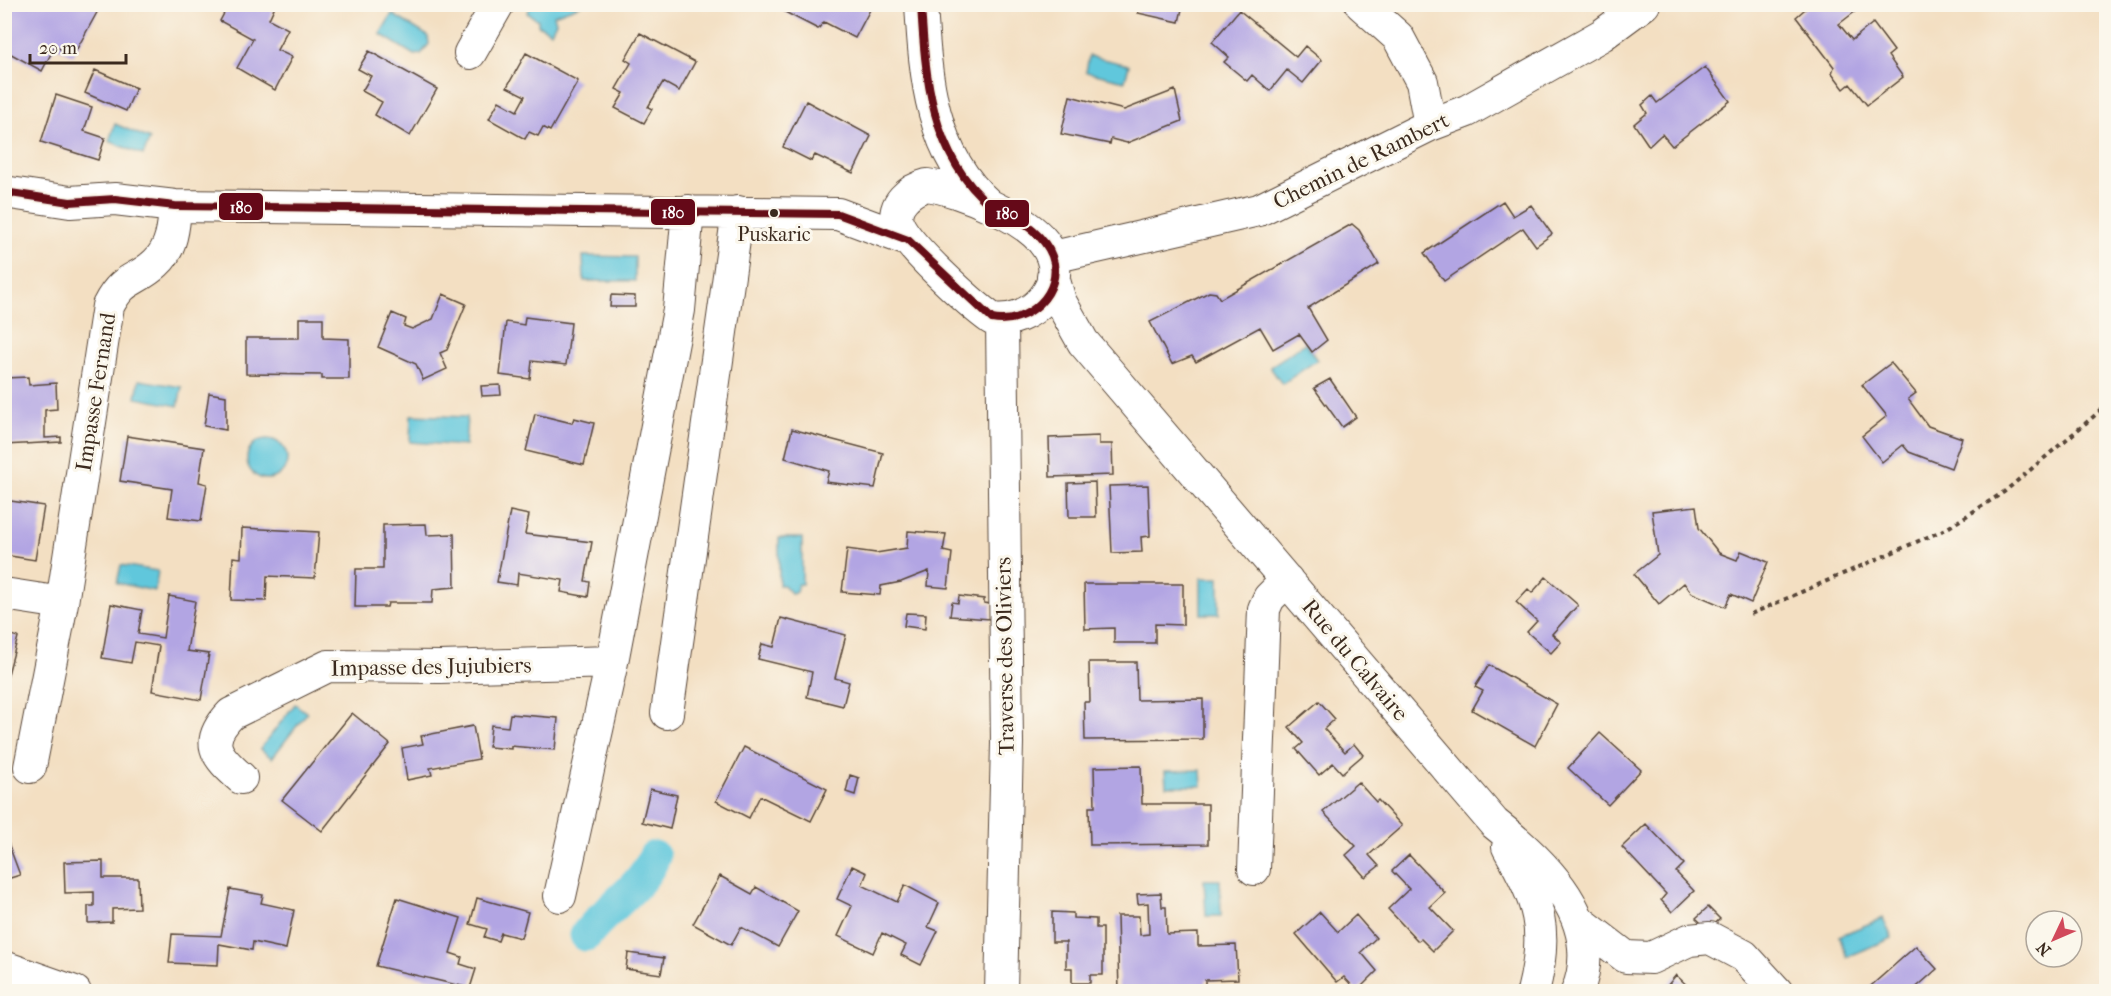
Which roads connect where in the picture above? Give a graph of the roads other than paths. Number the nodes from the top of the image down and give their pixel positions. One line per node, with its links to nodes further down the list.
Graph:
1 (498, 4): 5 (street)
2 (921, 4): 7 (street)
3 (1361, 4): 6 (street)
4 (1644, 4): 6 (street, Chemin de Rambert)
5 (470, 53)
6 (1430, 125): 16 (street, Chemin de Rambert)
7 (941, 135): 8 (street); 11 (street)
8 (911, 190): 11 (street, Rue du Calvaire); 14 (street); 15 (street)
9 (4, 192): 10 (street)
10 (175, 206): 12 (street); 21 (street, Impasse Fernand)
11 (992, 208): 16 (street, Rue du Calvaire)
12 (688, 210): 13 (street); 22 (street)
13 (738, 212): 14 (street); 23 (street)
14 (838, 214): 15 (street)
15 (908, 240): 17 (street, Rue du Calvaire)
16 (1053, 267): 17 (street); 18 (street, Rue du Calvaire)
17 (1010, 320): 18 (street, Rue du Calvaire); 32 (street, Traverse des Oliviers)
18 (1083, 342): 19 (street, Rue du Calvaire)
19 (1287, 580): 26 (street, Rue du Calvaire); 27 (street)
20 (4, 594): 21 (street)
21 (62, 603): 24 (street, Impasse Fernand)
22 (612, 662): 25 (street, Impasse des Jujubiers); 28 (street)
23 (667, 713)
24 (30, 767)
25 (241, 778)
26 (1494, 823): 29 (street, Rue du Calvaire); 33 (street)
27 (1254, 869)
28 (560, 896)
29 (1579, 921): 34 (street, Rue du Calvaire); 35 (street)
30 (4, 967): 31 (street)
31 (75, 992)
32 (1001, 992)
33 (1533, 992)
34 (1577, 992)
35 (1777, 992)

